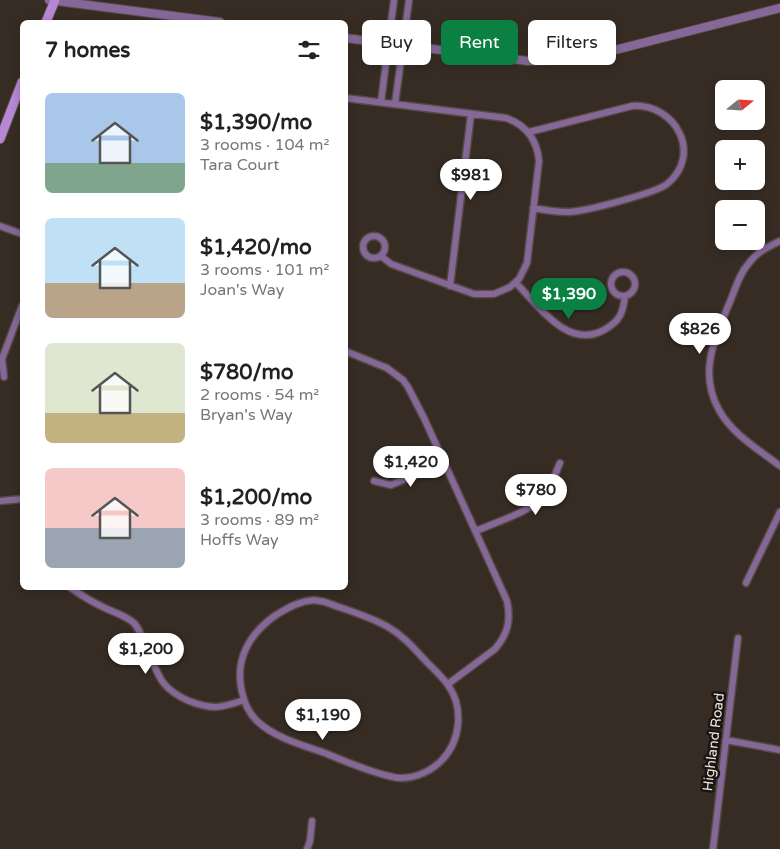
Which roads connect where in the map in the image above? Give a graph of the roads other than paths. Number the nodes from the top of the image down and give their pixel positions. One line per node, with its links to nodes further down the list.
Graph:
1 (394, 0): 7 (street)
2 (409, 0): 8 (street)
3 (53, 1): 5 (main road); 6 (street)
4 (780, 8): 11 (street)
5 (47, 20)
6 (204, 20)
7 (391, 20)
8 (406, 20)
9 (348, 38): 10 (street)
10 (362, 40)
11 (431, 48)
12 (386, 65): 16 (street)
13 (400, 65): 17 (street)
14 (20, 87): 20 (main road)
15 (348, 98): 16 (street)
16 (382, 102): 17 (street)
17 (395, 104): 18 (street)
18 (471, 114): 19 (street); 27 (street)
19 (529, 132): 21 (street); 21 (street)
20 (0, 140)
21 (533, 208): 26 (street)
22 (0, 226): 23 (street)
23 (20, 233)
24 (780, 241): 34 (street)
25 (381, 256): 27 (street)
26 (516, 283): 27 (street); 28 (street)
27 (450, 286)
28 (625, 296)
29 (20, 311): 31 (street)
30 (348, 352): 32 (street)
31 (4, 377)
32 (444, 462): 35 (street); 39 (street)
33 (560, 463): 39 (street)
34 (780, 466)
35 (374, 481)
36 (20, 499): 37 (street)
37 (0, 501)
38 (780, 512): 40 (street)
39 (476, 531): 43 (street)
40 (746, 583)
41 (74, 590): 44 (street)
42 (738, 638): 45 (street, Highland Road)
43 (448, 684): 44 (street); 44 (street)
44 (244, 700)
45 (726, 740): 46 (street); 49 (street, Highland Road)
46 (780, 750)
47 (312, 821): 48 (street)
48 (307, 849)
49 (713, 849)

